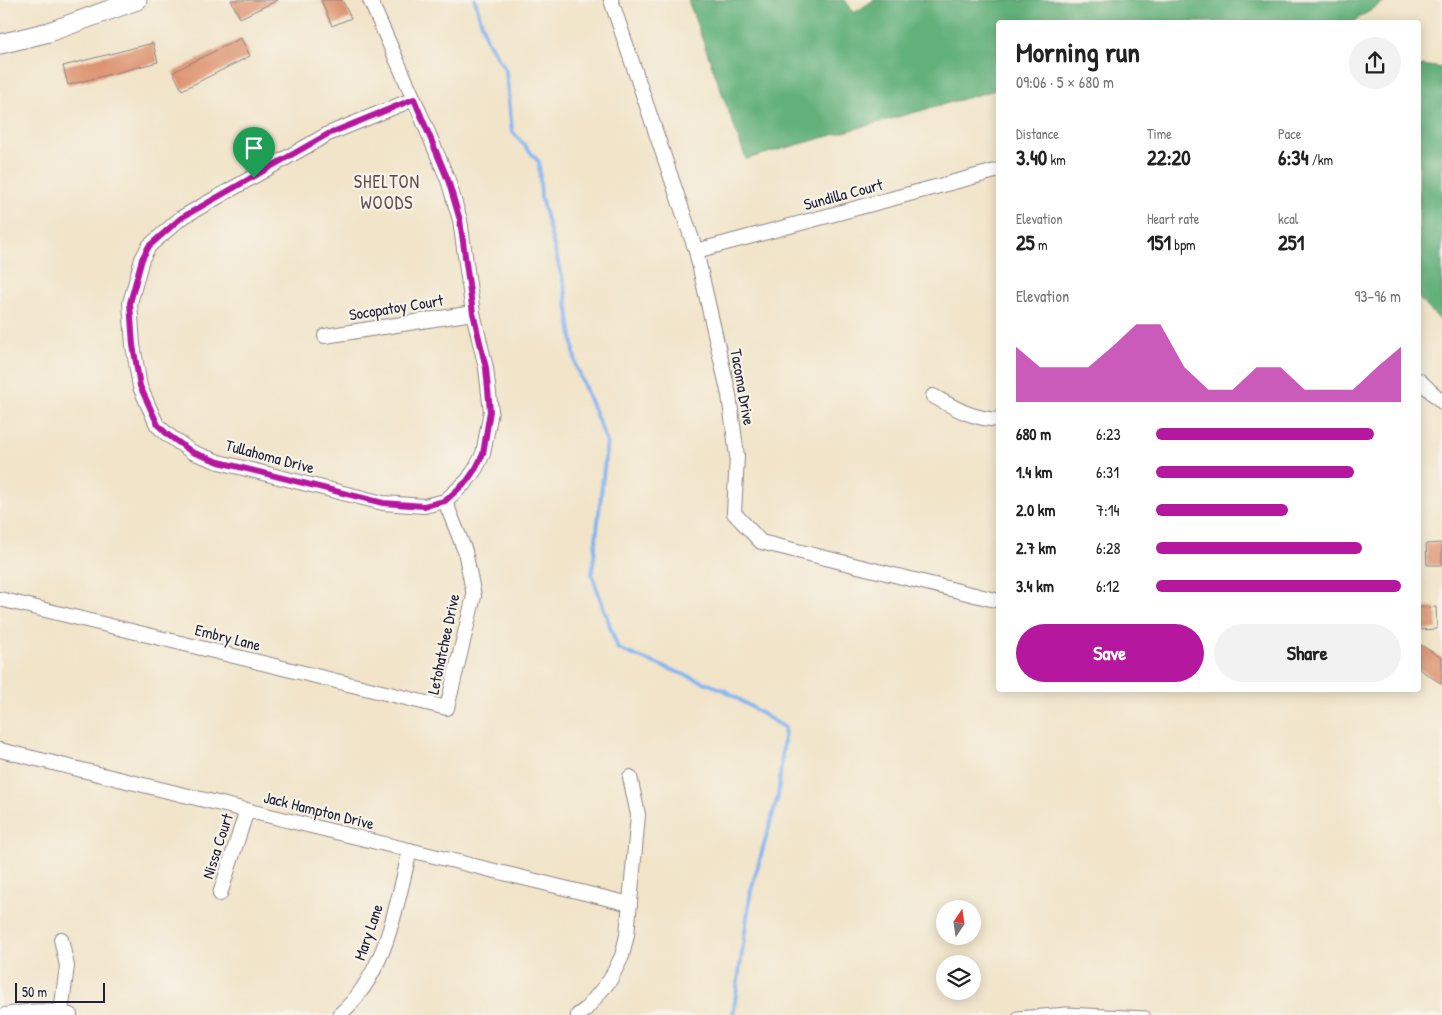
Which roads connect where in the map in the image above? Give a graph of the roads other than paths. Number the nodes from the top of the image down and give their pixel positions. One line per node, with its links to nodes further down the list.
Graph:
1 (137, 0): 4 (street)
2 (370, 0): 5 (street)
3 (611, 0): 7 (street, Tacoma Drive)
4 (0, 44)
5 (414, 99): 8 (street); 14 (street, Tullahoma Drive)
6 (996, 171): 7 (street, Sundilla Court)
7 (696, 251): 16 (street, Tacoma Drive)
8 (473, 313): 9 (street, Socopatoy Court); 14 (street)
9 (325, 336)
10 (1421, 382): 12 (street)
11 (933, 396): 13 (street)
12 (1442, 402)
13 (996, 420)
14 (445, 501): 17 (street, Letohatchee Drive)
15 (0, 599): 17 (street, Embry Lane)
16 (996, 600)
17 (447, 708)
18 (0, 750): 20 (street, Jack Hampton Drive)
19 (630, 777): 23 (street)
20 (247, 810): 21 (street, Jack Hampton Drive); 22 (street, Nissa Court)
21 (410, 850): 23 (street, Jack Hampton Drive); 27 (street, Mary Lane)
22 (220, 894)
23 (630, 904): 28 (street)
24 (61, 939): 25 (street)
25 (66, 1014): 26 (street)
26 (5, 1015)
27 (339, 1015)
28 (578, 1015)
29 (1017, 1015): 30 (lane)
30 (1146, 1015)

